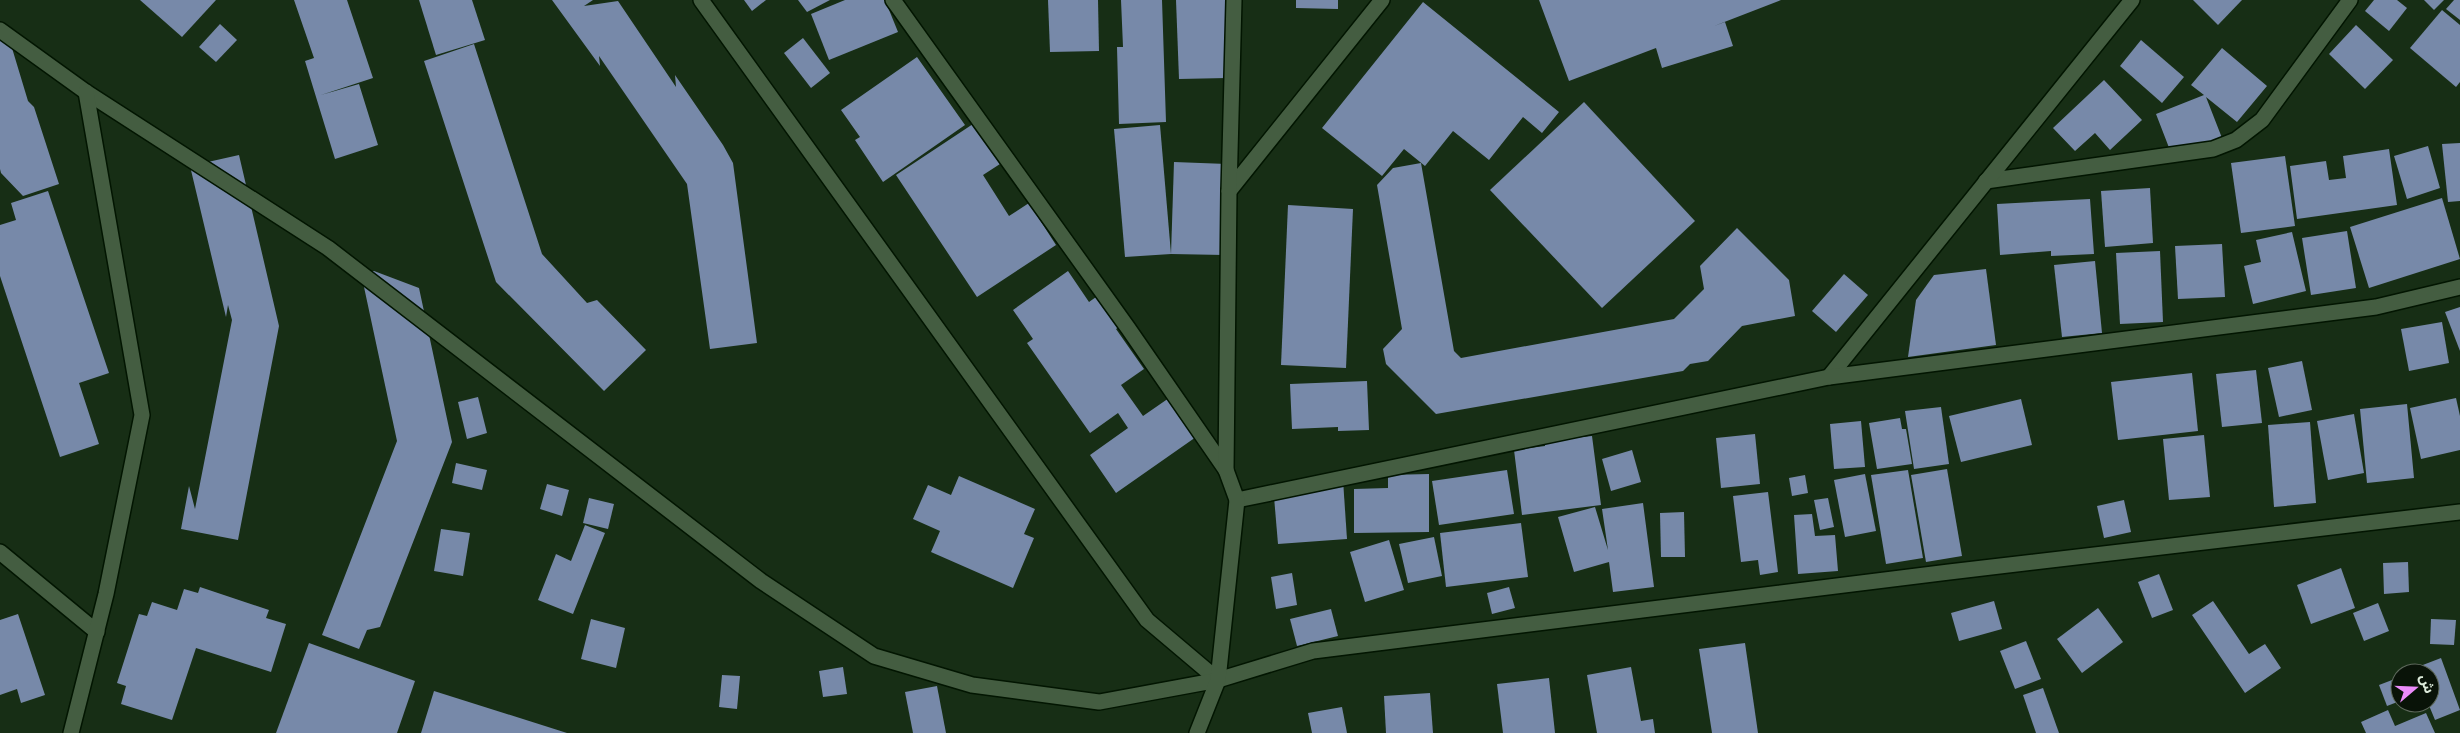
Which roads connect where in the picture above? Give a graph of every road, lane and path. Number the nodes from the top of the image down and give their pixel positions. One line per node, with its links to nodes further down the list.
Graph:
1 (701, 0): 18 (street)
2 (893, 0): 13 (street)
3 (1234, 0): 10 (street)
4 (1382, 0): 10 (street)
5 (2132, 0): 9 (street)
6 (2350, 0): 9 (street)
7 (0, 30): 8 (street)
8 (86, 92): 17 (street); 18 (street)
9 (1986, 181): 12 (street)
10 (1229, 190): 13 (street)
11 (2460, 287): 12 (street)
12 (1829, 377): 14 (street)
13 (1226, 470): 14 (street)
14 (1237, 500): 18 (street)
15 (2460, 512): 18 (street)
16 (0, 552): 17 (street)
17 (97, 632): 19 (street)
18 (1218, 680): 20 (street)
19 (71, 733)
20 (1197, 733)

